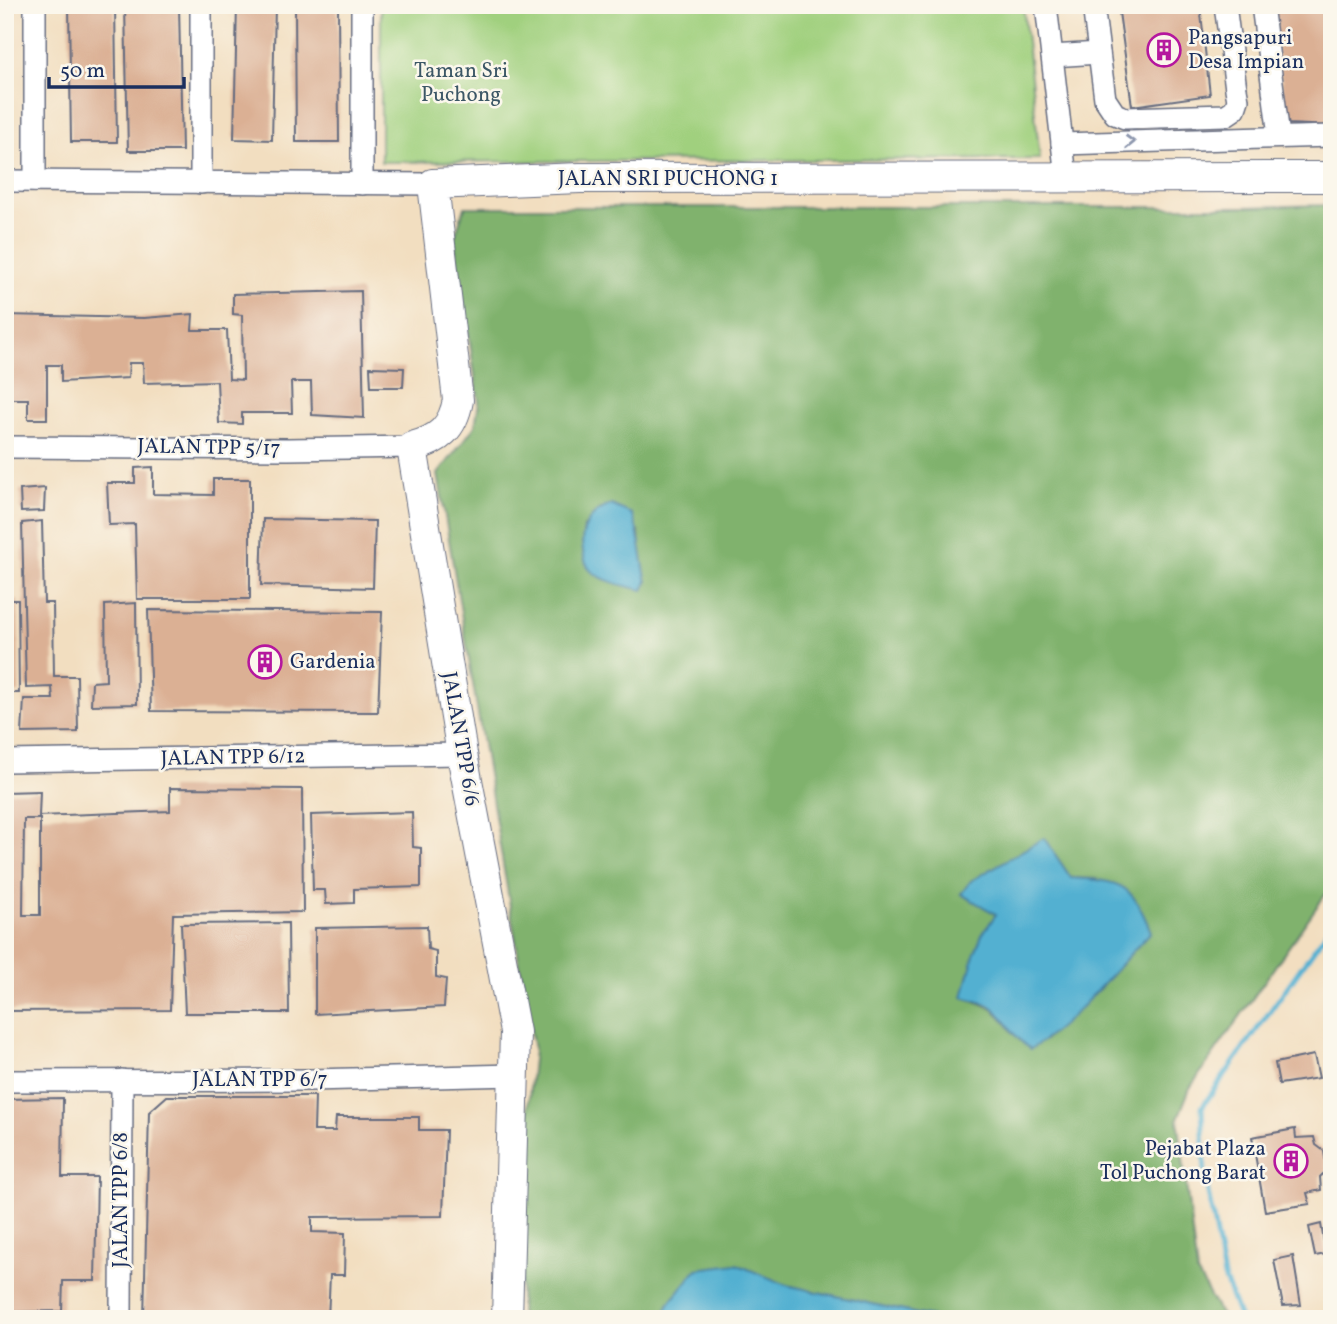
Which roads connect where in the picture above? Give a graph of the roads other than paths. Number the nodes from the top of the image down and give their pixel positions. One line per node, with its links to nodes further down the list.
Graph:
1 (35, 5): 18 (street)
2 (201, 5): 19 (street)
3 (362, 5): 20 (street)
4 (1046, 5): 9 (street)
5 (1093, 5): 8 (street)
6 (1225, 5): 10 (street)
7 (1262, 5): 11 (street)
8 (1099, 53): 9 (street); 10 (street)
9 (1052, 56): 14 (street)
10 (1235, 109): 13 (street)
11 (1279, 136): 12 (street); 13 (street)
12 (1332, 136)
13 (1240, 138): 14 (street, one-way to 13)
14 (1062, 144): 15 (street)
15 (1066, 177): 16 (street, JALAN SRI PUCHONG 1); 21 (street, JALAN SRI PUCHONG 1)
16 (1332, 177)
17 (5, 181): 18 (street, JALAN SRI PUCHONG 1)
18 (36, 181): 19 (street, JALAN SRI PUCHONG 1)
19 (201, 183): 20 (street, JALAN SRI PUCHONG 1)
20 (362, 184): 21 (street, JALAN SRI PUCHONG 1)
21 (433, 184): 23 (street)
22 (5, 447): 23 (street, JALAN TPP 5/17)
23 (412, 447): 24 (street, JALAN TPP 6/6)
24 (462, 754): 25 (street, JALAN TPP 6/12); 26 (street, JALAN TPP 6/6)
25 (5, 761)
26 (514, 1075): 27 (street, JALAN TPP 6/7); 30 (street, JALAN TPP 6/6)
27 (122, 1080): 28 (street, JALAN TPP 6/7); 29 (street, JALAN TPP 6/8)
28 (5, 1081)
29 (121, 1319)
30 (507, 1319)

